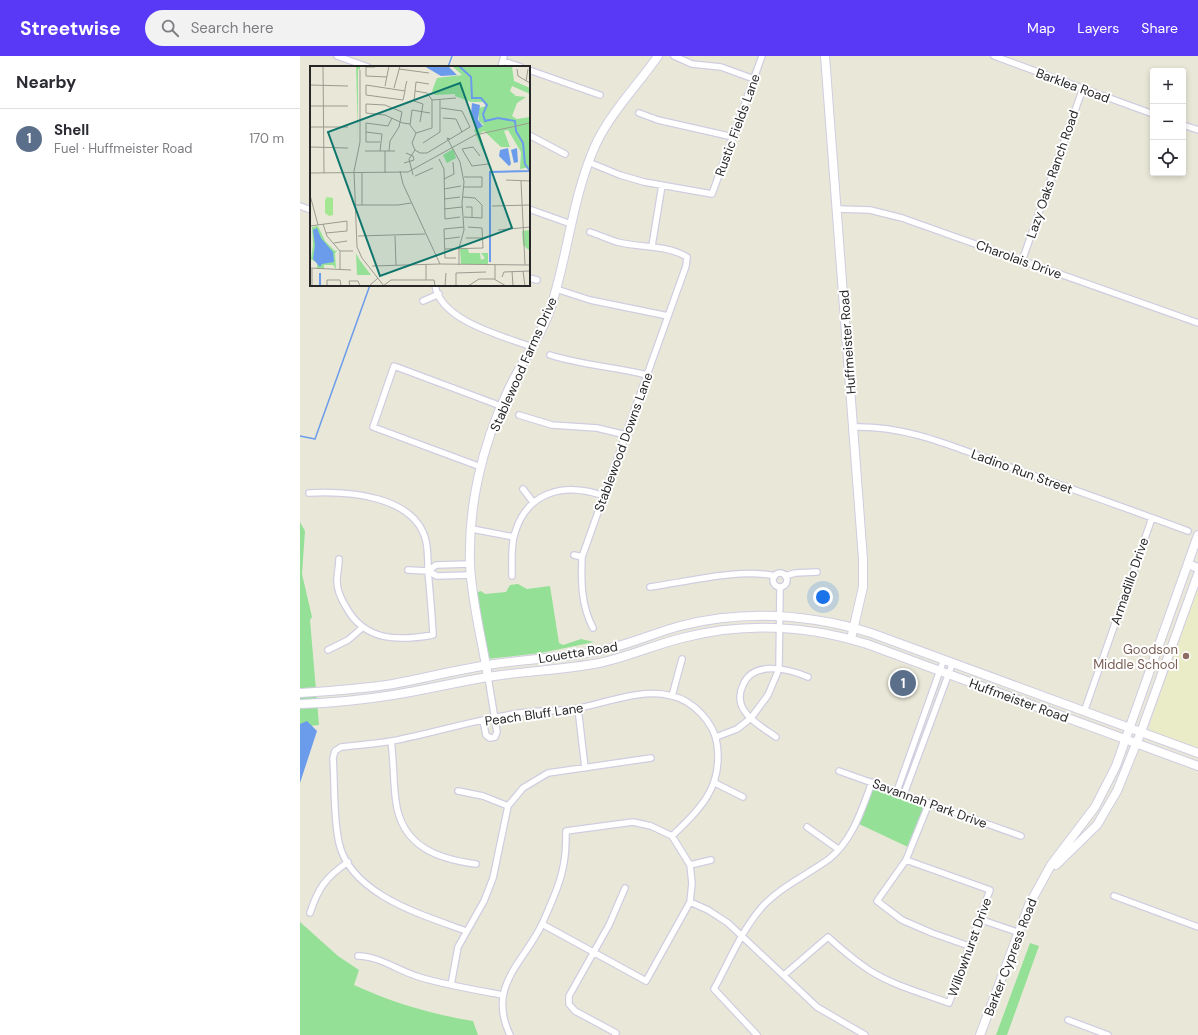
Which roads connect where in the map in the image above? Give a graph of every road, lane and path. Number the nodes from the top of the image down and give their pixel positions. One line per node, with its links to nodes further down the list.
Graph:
1 (337, 56): 8 (street)
2 (658, 56): 21 (main road, Stablewood Farms Drive)
3 (674, 56): 11 (street)
4 (762, 56): 11 (street, Rustic Fields Lane)
5 (825, 56): 25 (main road, Huffmeister Road)
6 (994, 56): 12 (street, Barklea Road)
7 (504, 58): 9 (street)
8 (365, 66)
9 (519, 66)
10 (530, 70): 13 (street)
11 (754, 79): 19 (street, Rustic Fields Lane)
12 (1083, 88): 15 (street, Barklea Road); 30 (street, Lazy Oaks Ranch Road)
13 (600, 95)
14 (639, 112): 19 (street)
15 (1150, 113)
16 (1186, 126): 17 (street)
17 (1198, 130)
18 (530, 136): 20 (street)
19 (733, 137): 22 (street, Rustic Fields Lane)
20 (565, 154)
21 (588, 162): 22 (street); 27 (main road, Stablewood Farms Drive)
22 (662, 185): 29 (street)
23 (300, 206): 26 (street)
24 (530, 209): 27 (street)
25 (837, 209): 30 (street, Charolais Drive); 44 (main road, Huffmeister Road)
26 (310, 210)
27 (571, 224): 34 (main road, Stablewood Farms Drive)
28 (590, 232): 29 (street)
29 (652, 246): 37 (street, Stablewood Downs Lane)
30 (1022, 261): 38 (street, Charolais Drive)
31 (530, 278): 32 (street)
32 (537, 280)
33 (435, 286): 35 (street)
34 (556, 289): 37 (street); 39 (main road, Stablewood Farms Drive)
35 (439, 294): 36 (street); 39 (street)
36 (423, 301)
37 (668, 316): 41 (street, Stablewood Downs Lane)
38 (1198, 323)
39 (532, 347): 42 (main road, Stablewood Farms Drive)
40 (550, 355): 41 (street)
41 (647, 375): 45 (street, Stablewood Downs Lane)
42 (501, 406): 46 (main road, Stablewood Farms Drive); 46 (street)
43 (519, 415): 45 (street)
44 (853, 427): 51 (street, Ladino Run Street); 77 (main road, Huffmeister Road)
45 (626, 435): 49 (street, Stablewood Downs Lane)
46 (481, 467): 52 (main road, Stablewood Farms Drive)
47 (522, 489): 50 (street)
48 (309, 493): 63 (street)
49 (604, 496): 50 (street); 57 (street, Stablewood Downs Lane)
50 (533, 502): 55 (street)
51 (1152, 518): 53 (street, Ladino Run Street); 98 (street, Armadillo Drive)
52 (472, 529): 55 (street); 59 (main road, Stablewood Farms Drive)
53 (1188, 531)
54 (1198, 535): 60 (main road, Barker Cypress Road)
55 (514, 537): 67 (street)
56 (574, 555): 57 (street)
57 (582, 557): 75 (street, Stablewood Downs Lane)
58 (339, 560): 74 (street)
59 (470, 564): 63 (street); 66 (main road, Stablewood Farms Drive)
60 (1188, 564): 61 (main road); 80 (main road, Barker Cypress Road)
61 (1198, 568)
62 (408, 570): 63 (street)
63 (428, 571): 66 (street); 74 (street)
64 (818, 572): 69 (street)
65 (1198, 574): 81 (main road, Barker Cypress Road)
66 (472, 575): 87 (main road, Stablewood Farms Drive)
67 (512, 576)
68 (775, 576): 69 (street); 70 (street); 71 (street)
69 (785, 576): 70 (street)
70 (780, 586): 72 (street)
71 (650, 587)
72 (780, 616): 73 (main road, Louetta Road); 76 (street); 77 (main road, Louetta Road)
73 (679, 626): 78 (main road); 83 (main road, Louetta Road)
74 (362, 628): 82 (street)
75 (594, 628)
76 (780, 628): 78 (main road, Louetta Road); 79 (main road, Louetta Road); 89 (street)
77 (854, 628): 79 (main road, Huffmeister Road); 85 (main road, Huffmeister Road)
78 (682, 638): 88 (main road, Louetta Road)
79 (851, 639): 90 (main road, Huffmeister Road)
80 (1159, 645): 81 (main road); 102 (main road, Barker Cypress Road)
81 (1171, 649): 105 (main road, Barker Cypress Road)
82 (328, 650)
83 (585, 654): 87 (main road, Louetta Road); 88 (main road)
84 (682, 659): 95 (street)
85 (944, 659): 86 (main road, Huffmeister Road); 90 (street)
86 (953, 662): 91 (street); 98 (main road, Huffmeister Road)
87 (486, 665): 92 (main road, Stablewood Farms Drive); 94 (main road, Louetta Road)
88 (587, 665): 92 (main road, Louetta Road)
89 (779, 669): 93 (street); 100 (street); 100 (street)
90 (940, 671): 91 (main road, Huffmeister Road); 103 (street)
91 (948, 674): 104 (street); 108 (main road, Huffmeister Road)
92 (488, 677): 96 (main road, Louetta Road); 99 (street, Stablewood Farms Drive)
93 (808, 677)
94 (300, 693)
95 (672, 696): 97 (street, Peach Bluff Lane); 106 (street, Peach Bluff Lane)
96 (300, 704)
97 (578, 708): 99 (street, Peach Bluff Lane); 114 (street)
98 (1084, 712): 102 (main road, Huffmeister Road)
99 (496, 717): 101 (street, Peach Bluff Lane); 101 (street, Stablewood Farms Drive)
100 (751, 718): 106 (street); 107 (street)
101 (483, 721): 109 (street, Peach Bluff Lane)
102 (1130, 728): 105 (main road, Huffmeister Road); 108 (main road, Barker Cypress Road)
103 (919, 730): 104 (street); 118 (street)
104 (927, 732): 120 (street)
105 (1142, 732): 110 (main road, Barker Cypress Road); 111 (main road, Huffmeister Road)
106 (716, 737): 117 (street)
107 (776, 737)
108 (1126, 739): 110 (main road, Huffmeister Road); 123 (main road, Barker Cypress Road)
109 (391, 741): 132 (street, Peach Bluff Lane); 133 (street)
110 (1137, 744): 113 (main road, Huffmeister Road); 125 (main road, Barker Cypress Road)
111 (1198, 753)
112 (651, 758): 114 (street)
113 (1198, 766)
114 (585, 768): 124 (street)
115 (839, 771): 116 (street, Savannah Park Drive)
116 (872, 782): 118 (street, Savannah Park Drive); 129 (street)
117 (715, 783): 121 (street); 127 (street)
118 (897, 791): 120 (street, Savannah Park Drive)
119 (458, 792): 124 (street)
120 (904, 794): 122 (street, Savannah Park Drive)
121 (743, 796)
122 (929, 803): 128 (street, Savannah Park Drive); 131 (street)
123 (1097, 803): 125 (main road); 135 (main road, Barker Cypress Road)
124 (508, 806): 143 (street)
125 (1107, 810): 135 (main road, Barker Cypress Road)
126 (807, 827): 129 (street)
127 (672, 836): 134 (street); 141 (street)
128 (1022, 836)
129 (838, 849): 145 (street)
130 (711, 860): 134 (street)
131 (906, 860): 140 (street, Willowhurst Drive); 146 (street)
132 (348, 862): 139 (street); 143 (street)
133 (476, 864)
134 (690, 865): 138 (street)
135 (1042, 880): 144 (main road, Barker Cypress Road)
136 (625, 888): 147 (street)
137 (1114, 896): 142 (street)
138 (690, 902): 145 (street); 147 (street)
139 (310, 913)
140 (979, 920): 144 (street); 146 (street, Willowhurst Drive)
141 (542, 924): 147 (street); 151 (street)
142 (1198, 927)
143 (466, 931): 150 (street)
144 (1017, 932): 157 (main road, Barker Cypress Road)
145 (743, 935): 149 (street); 155 (street)
146 (969, 946): 149 (street, Willowhurst Drive)
147 (593, 953): 153 (street)
148 (358, 956): 150 (street)
149 (784, 976): 156 (street)
150 (451, 985): 151 (street)
151 (503, 995): 154 (street)
152 (1068, 1020): 158 (street)
153 (616, 1034)
154 (510, 1035)
155 (757, 1035)
156 (865, 1035)
157 (980, 1035)
158 (1108, 1035)

